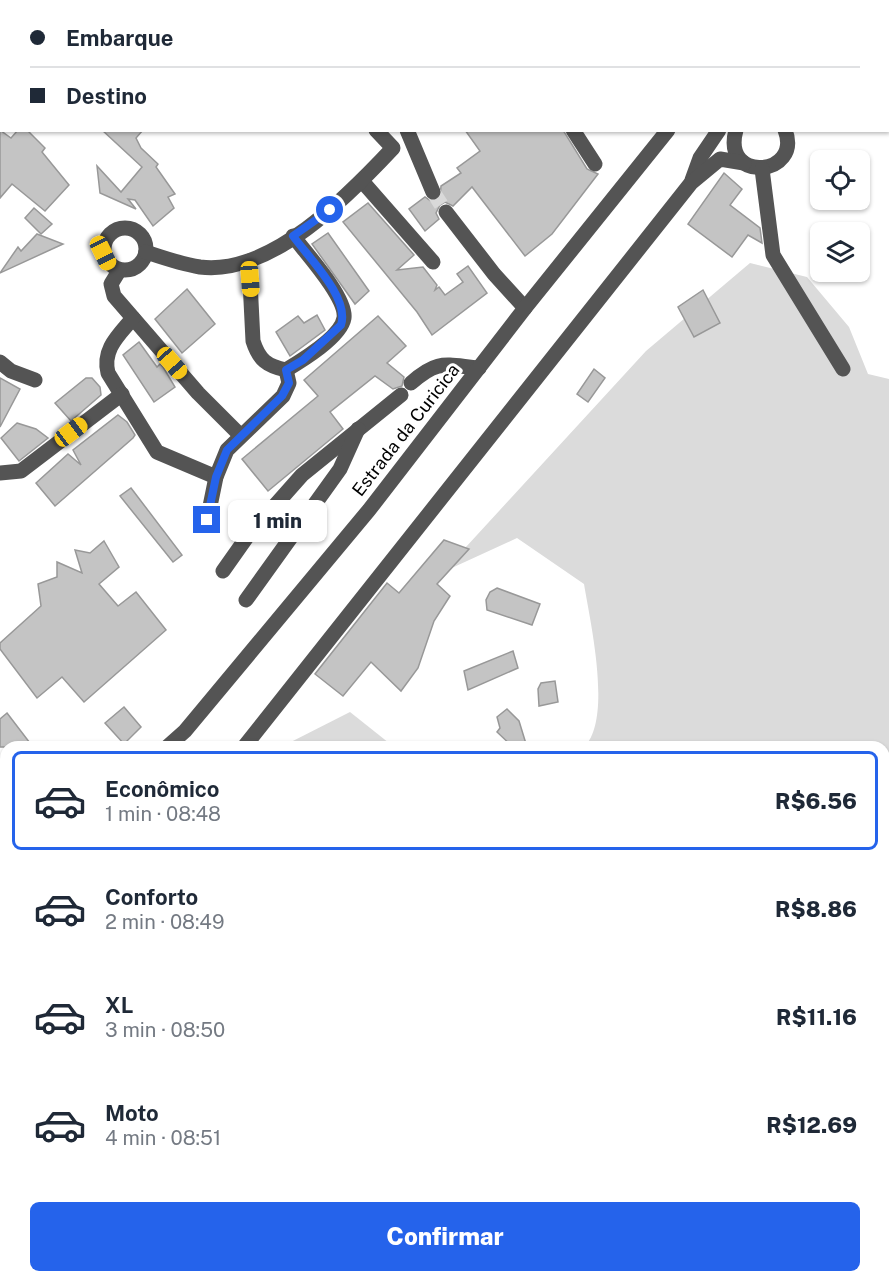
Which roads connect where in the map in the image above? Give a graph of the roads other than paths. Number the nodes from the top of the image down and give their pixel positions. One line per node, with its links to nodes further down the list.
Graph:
1 (378, 132): 8 (street)
2 (574, 132): 10 (street)
3 (666, 132): 21 (street, Estrada da Curicica)
4 (718, 132): 13 (street)
5 (736, 132): 9 (street)
6 (408, 133): 8 (street); 14 (street)
7 (786, 138): 11 (street)
8 (393, 148): 12 (street)
9 (744, 163): 11 (street); 13 (street)
10 (595, 164)
11 (762, 169): 25 (street)
12 (362, 181): 16 (street); 19 (street)
13 (691, 183): 37 (street)
14 (433, 192)
15 (446, 212): 21 (street)
16 (293, 236): 18 (street); 26 (street)
17 (146, 252): 18 (street); 20 (street); 20 (street)
18 (249, 261): 26 (street)
19 (433, 262)
20 (119, 271): 22 (street)
21 (525, 308): 24 (street, Estrada da Curicica)
22 (134, 318): 28 (street); 30 (street)
23 (0, 362): 27 (street)
24 (479, 368): 29 (street); 36 (street, Estrada da Curicica)
25 (843, 369)
26 (286, 370): 30 (street)
27 (34, 380)
28 (122, 394): 31 (street); 32 (street)
29 (358, 429): 34 (street); 35 (street)
30 (240, 435): 32 (street)
31 (0, 473)
32 (216, 477): 33 (street)
33 (207, 520)
34 (223, 571)
35 (246, 600)
36 (174, 741)
37 (249, 741)

